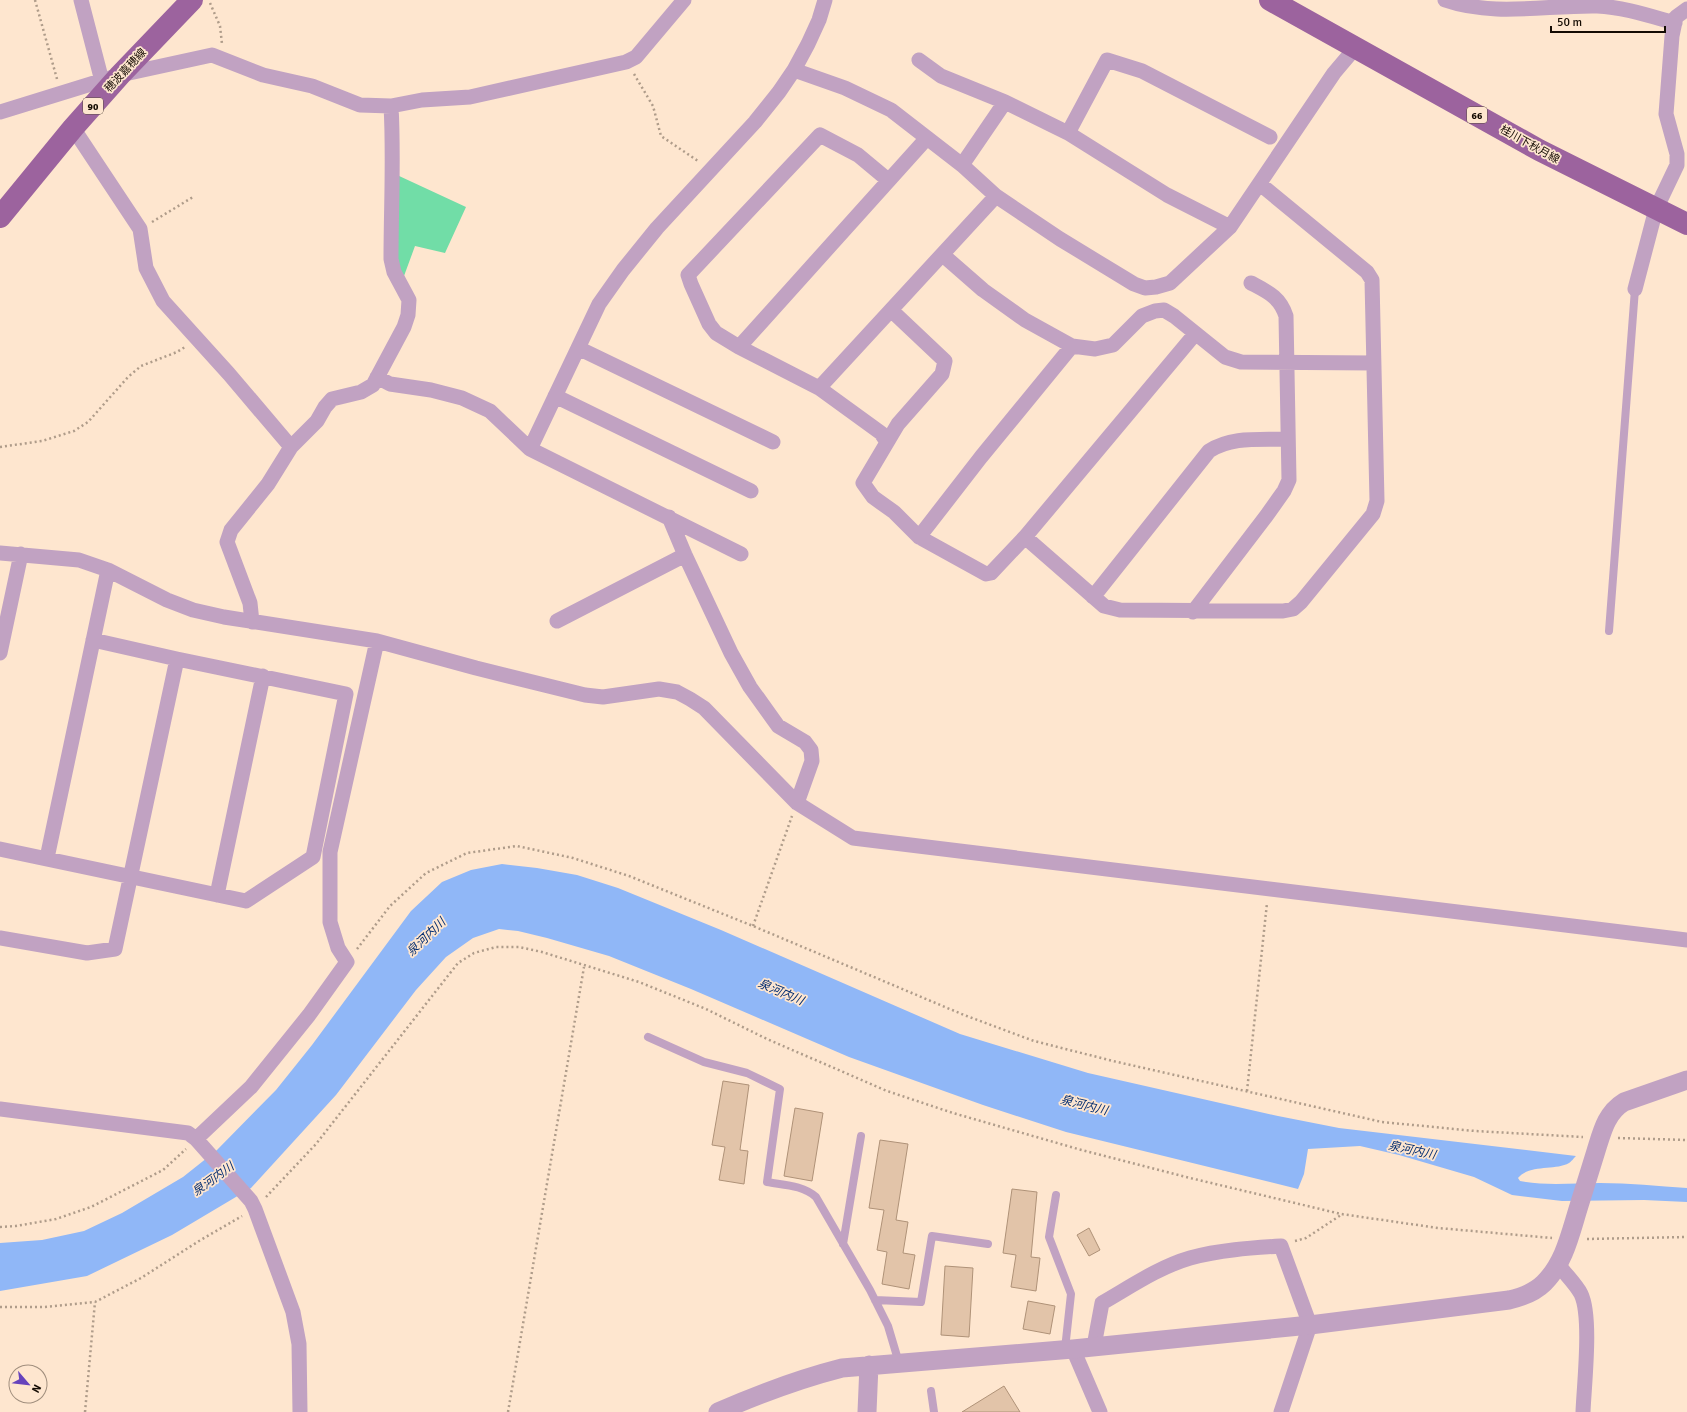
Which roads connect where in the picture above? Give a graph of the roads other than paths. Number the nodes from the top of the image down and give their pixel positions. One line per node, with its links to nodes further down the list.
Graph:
1 (81, 0): 12 (street)
2 (192, 0): 12 (main road, 穂波嘉穂線 / 90)
3 (684, 0): 14 (street)
4 (825, 0): 11 (street)
5 (1270, 0): 9 (main road, 桂川下秋月線 / 66)
6 (1445, 0): 8 (street)
7 (1687, 9): 8 (street)
8 (1675, 23): 24 (street)
9 (1356, 46): 22 (street); 24 (main road, 桂川下秋月線 / 66)
10 (919, 60): 13 (street)
11 (794, 70): 19 (street); 35 (street)
12 (111, 78): 14 (street); 15 (street); 16 (main road, 穂波嘉穂線 / 90)
13 (1004, 102): 17 (street); 20 (street)
14 (391, 106): 38 (street)
15 (0, 112)
16 (73, 128): 25 (main road, 穂波嘉穂線 / 90); 44 (street)
17 (1068, 133): 18 (street); 27 (street)
18 (1270, 137)
19 (927, 138): 20 (street); 21 (street)
20 (962, 165): 23 (street)
21 (888, 180): 34 (street); 34 (street)
22 (1260, 184): 27 (street); 36 (street)
23 (996, 196): 27 (street); 28 (street)
24 (1656, 209): 26 (main road, 桂川下秋月線 / 66); 30 (street)
25 (0, 217)
26 (1687, 224)
27 (1230, 227)
28 (943, 255): 31 (street); 33 (street)
29 (1251, 283): 37 (street)
30 (1634, 289): 59 (lane)
31 (892, 310): 39 (street); 43 (street)
32 (1196, 334): 33 (street); 37 (street); 49 (street)
33 (1072, 346): 48 (street)
34 (739, 347): 39 (street)
35 (578, 348): 40 (street); 42 (street)
36 (1374, 363): 37 (street); 56 (street)
37 (1286, 364): 41 (street)
38 (377, 377): 44 (street); 45 (street)
39 (819, 388): 43 (street)
40 (555, 396): 45 (street); 46 (street)
41 (1287, 439): 55 (street); 56 (street)
42 (773, 442)
43 (887, 442): 48 (street)
44 (291, 447): 58 (street)
45 (530, 449): 47 (street)
46 (751, 491)
47 (669, 518): 52 (street); 53 (street)
48 (918, 537): 49 (street)
49 (1025, 537): 55 (street)
50 (0, 553): 51 (street)
51 (21, 554): 54 (street); 62 (street)
52 (741, 554)
53 (685, 555): 57 (street); 65 (street)
54 (108, 570): 58 (street); 60 (street)
55 (1093, 597): 56 (street)
56 (1193, 612)
57 (557, 621)
58 (252, 622): 61 (street)
59 (1608, 631)
60 (93, 640): 63 (street); 67 (street)
61 (377, 642): 65 (street); 76 (street)
62 (0, 653)
63 (178, 660): 64 (street); 68 (street)
64 (263, 676): 69 (street); 69 (street)
65 (797, 803): 71 (street)
66 (0, 849): 67 (street)
67 (47, 858): 68 (street)
68 (132, 876): 69 (street); 70 (street)
69 (217, 895)
70 (0, 938)
71 (1687, 940)
72 (648, 1037): 78 (lane)
73 (1687, 1080): 80 (street)
74 (0, 1109): 76 (street)
75 (861, 1136): 78 (lane)
76 (199, 1142): 88 (street)
77 (1056, 1195): 84 (lane)
78 (843, 1244): 81 (lane)
79 (988, 1244): 81 (lane)
80 (1558, 1264): 82 (street); 94 (street)
81 (875, 1300): 85 (lane)
82 (1310, 1325): 83 (street); 83 (street); 93 (street)
83 (1094, 1346): 84 (street)
84 (1069, 1349): 85 (street); 92 (street)
85 (899, 1363): 86 (street)
86 (869, 1365): 89 (street); 90 (street)
87 (931, 1391): 91 (lane)
88 (300, 1412)
89 (718, 1412)
90 (867, 1412)
91 (934, 1412)
92 (1100, 1412)
93 (1281, 1412)
94 (1583, 1412)

